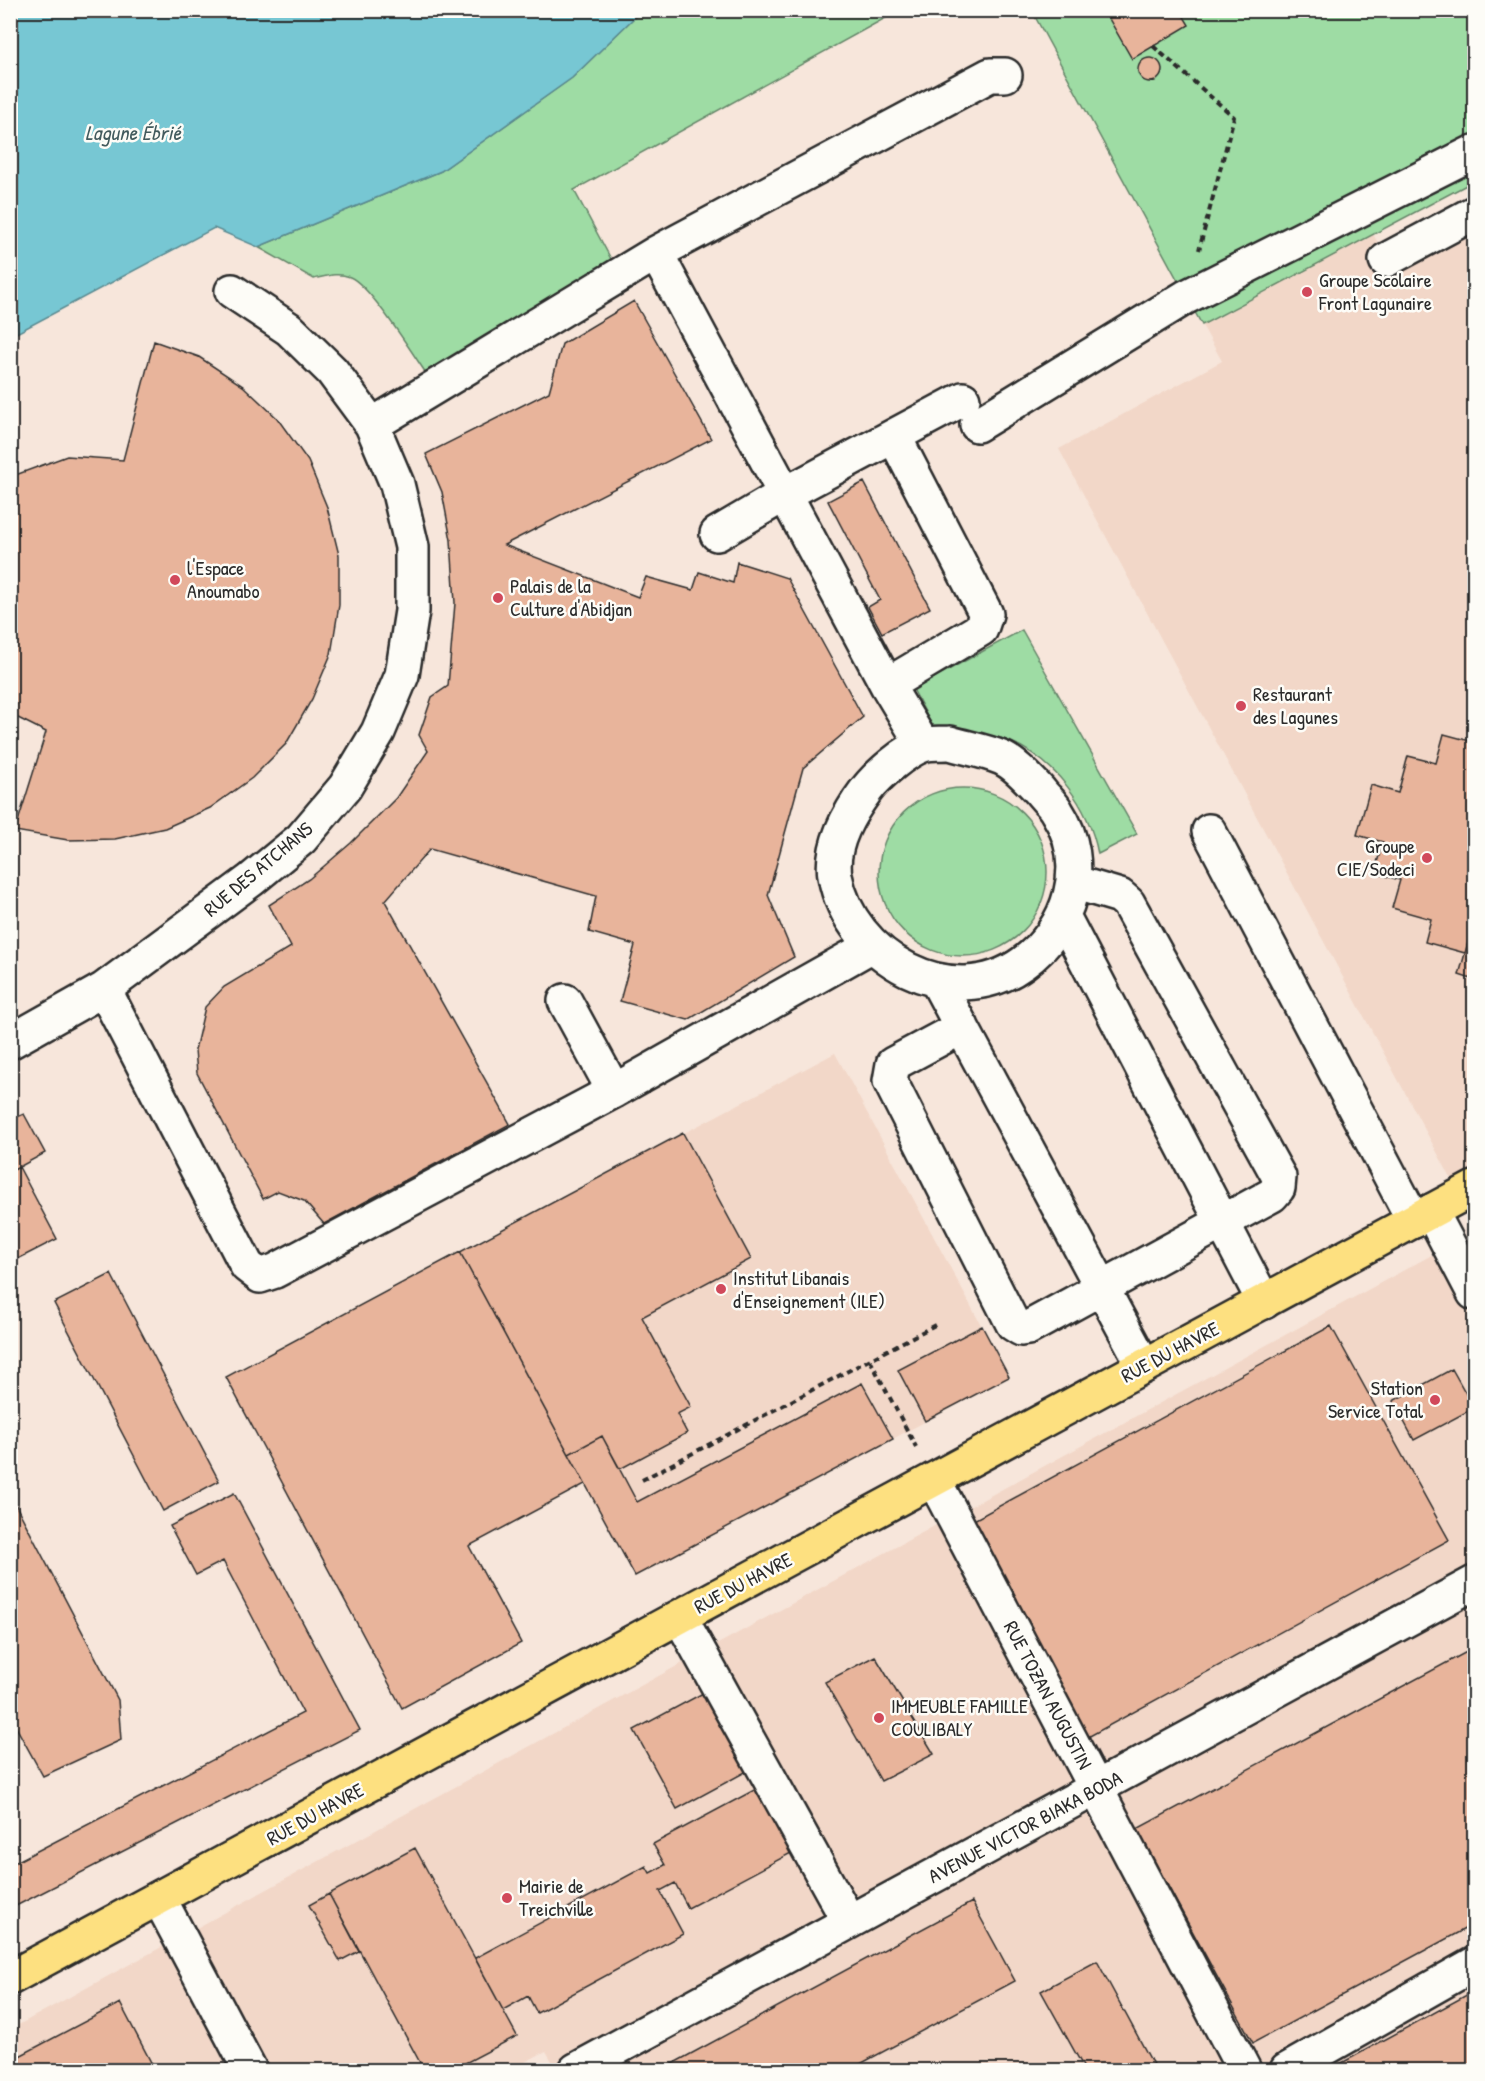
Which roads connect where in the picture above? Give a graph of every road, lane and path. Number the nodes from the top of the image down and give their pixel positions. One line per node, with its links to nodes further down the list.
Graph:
1 (1153, 46): 8 (path)
2 (1005, 75): 5 (street)
3 (1474, 152): 8 (street)
4 (1474, 213): 6 (street)
5 (656, 253): 9 (street); 11 (street)
6 (1386, 260)
7 (232, 291): 9 (street, RUE DES ATCHANS)
8 (1186, 297): 10 (street)
9 (372, 425): 20 (street, RUE DES ATCHANS)
10 (894, 436): 11 (street); 13 (street)
11 (784, 494): 12 (street); 13 (street)
12 (717, 534)
13 (887, 685): 14 (street)
14 (923, 745): 16 (street); 18 (street)
15 (1209, 831): 26 (street)
16 (1074, 882): 17 (street); 27 (street)
17 (1064, 918): 19 (street); 27 (street)
18 (871, 946): 19 (street); 24 (street)
19 (938, 982): 22 (street)
20 (104, 989): 23 (street, RUE DES ATCHANS); 24 (street)
21 (565, 1001): 24 (street)
22 (962, 1027): 28 (street); 28 (street)
23 (10, 1042)
24 (614, 1091)
25 (1474, 1188): 26 (main road, RUE DU HAVRE)
26 (1422, 1216): 29 (street); 30 (main road, RUE DU HAVRE)
27 (1222, 1223): 28 (street); 30 (street)
28 (1101, 1287): 33 (street)
29 (1474, 1293)
30 (1264, 1302): 33 (main road, RUE DU HAVRE)
31 (935, 1325): 32 (path)
32 (870, 1360): 34 (path); 35 (path)
33 (1144, 1366): 35 (main road, RUE DU HAVRE)
34 (642, 1480)
35 (934, 1480): 37 (main road, RUE DU HAVRE); 38 (street, RUE TOZAN AUGUSTIN)
36 (1474, 1583): 38 (street, AVENUE VICTOR BIAKA BODA)
37 (680, 1617): 39 (main road, RUE DU HAVRE); 40 (street)
38 (1098, 1788): 40 (street, AVENUE VICTOR BIAKA BODA); 45 (street, RUE TOZAN AUGUSTIN)
39 (159, 1898): 42 (main road, RUE DU HAVRE); 43 (street)
40 (849, 1922): 44 (street, AVENUE VICTOR BIAKA BODA)
41 (1474, 1964): 46 (street)
42 (10, 1978)
43 (250, 2070)
44 (576, 2070)
45 (1244, 2070)
46 (1287, 2070)

